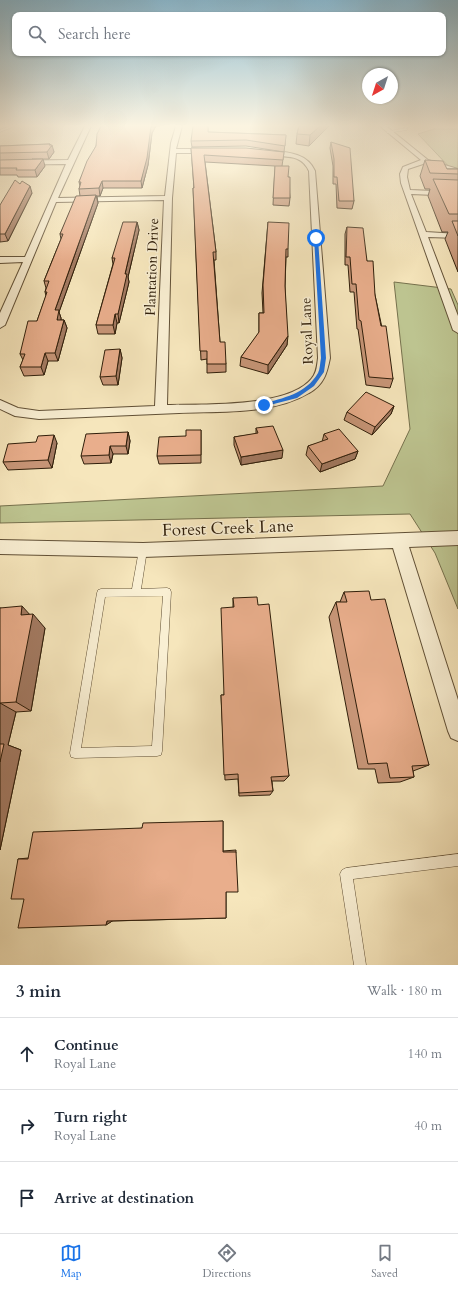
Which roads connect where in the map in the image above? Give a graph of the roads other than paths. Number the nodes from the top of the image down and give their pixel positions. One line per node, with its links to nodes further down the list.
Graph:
1 (66, 171): 8 (street)
2 (171, 171): 7 (street, Plantation Drive)
3 (310, 171): 16 (street, Royal Lane)
4 (403, 171): 5 (street)
5 (407, 192): 6 (street); 9 (street)
6 (458, 194)
7 (168, 198): 8 (street); 16 (street, Plantation Drive)
8 (55, 200): 11 (street)
9 (422, 234): 10 (street); 14 (street)
10 (458, 236)
11 (28, 259): 12 (street); 13 (street)
12 (0, 260)
13 (0, 325)
14 (458, 330)
15 (0, 404): 16 (street, Royal Lane)
16 (161, 409)
17 (458, 538): 18 (street, Forest Creek Lane)
18 (399, 541): 20 (street, Forest Creek Lane); 22 (street)
19 (0, 547): 20 (street, Forest Creek Lane)
20 (143, 550): 21 (lane)
21 (136, 592): 21 (lane)
22 (458, 731)
23 (458, 860): 24 (lane)
24 (360, 965)

